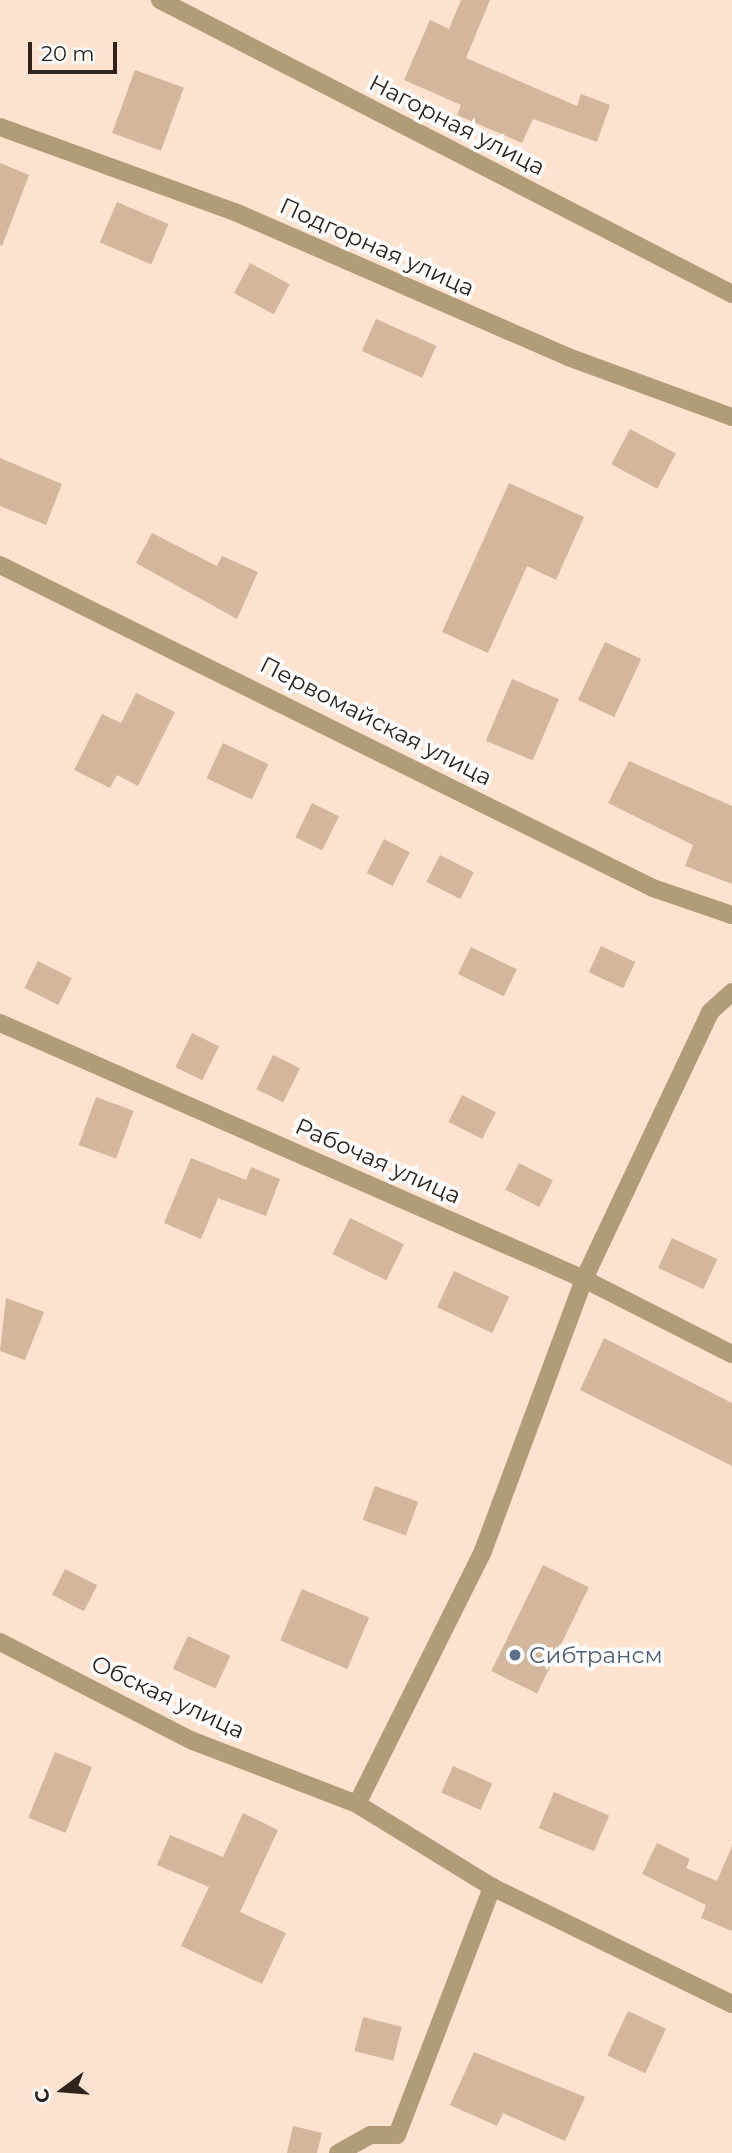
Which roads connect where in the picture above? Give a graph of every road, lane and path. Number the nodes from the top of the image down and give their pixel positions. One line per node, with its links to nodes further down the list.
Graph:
1 (160, 0): 3 (street, Нагорная улица)
2 (0, 127): 4 (street, Подгорная улица)
3 (732, 294)
4 (732, 417)
5 (0, 565): 6 (street, Первомайская улица)
6 (732, 915)
7 (732, 992): 9 (street)
8 (0, 1023): 9 (street, Рабочая улица)
9 (584, 1279): 10 (street, Рабочая улица); 12 (street)
10 (732, 1354)
11 (0, 1642): 12 (street, Обская улица)
12 (357, 1804): 13 (street, Обская улица)
13 (492, 1887): 14 (street, Обская улица); 15 (street)
14 (732, 2004)
15 (338, 2153)

